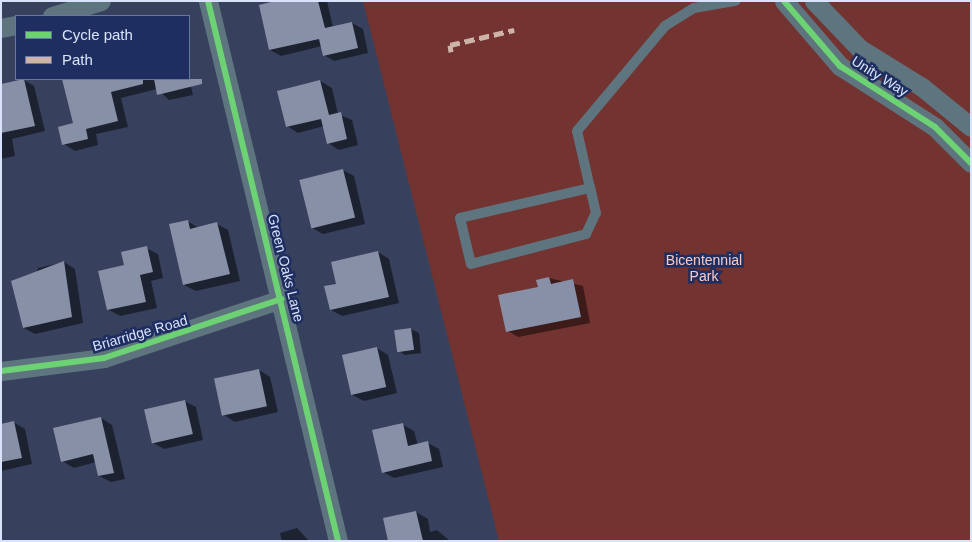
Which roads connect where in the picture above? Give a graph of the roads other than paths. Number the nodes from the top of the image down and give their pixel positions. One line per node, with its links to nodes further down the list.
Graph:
1 (101, 1): 6 (street)
2 (208, 1): 12 (street, Green Oaks Lane)
3 (735, 1): 11 (lane)
4 (784, 1): 10 (street, Unity Way)
5 (814, 1): 9 (street, Unity Way)
6 (55, 15)
7 (15, 25): 8 (street)
8 (1, 28)
9 (971, 127)
10 (971, 163)
11 (590, 188): 11 (lane)
12 (281, 299): 13 (street, Briarridge Road); 14 (street, Green Oaks Lane)
13 (1, 371)
14 (338, 541)

